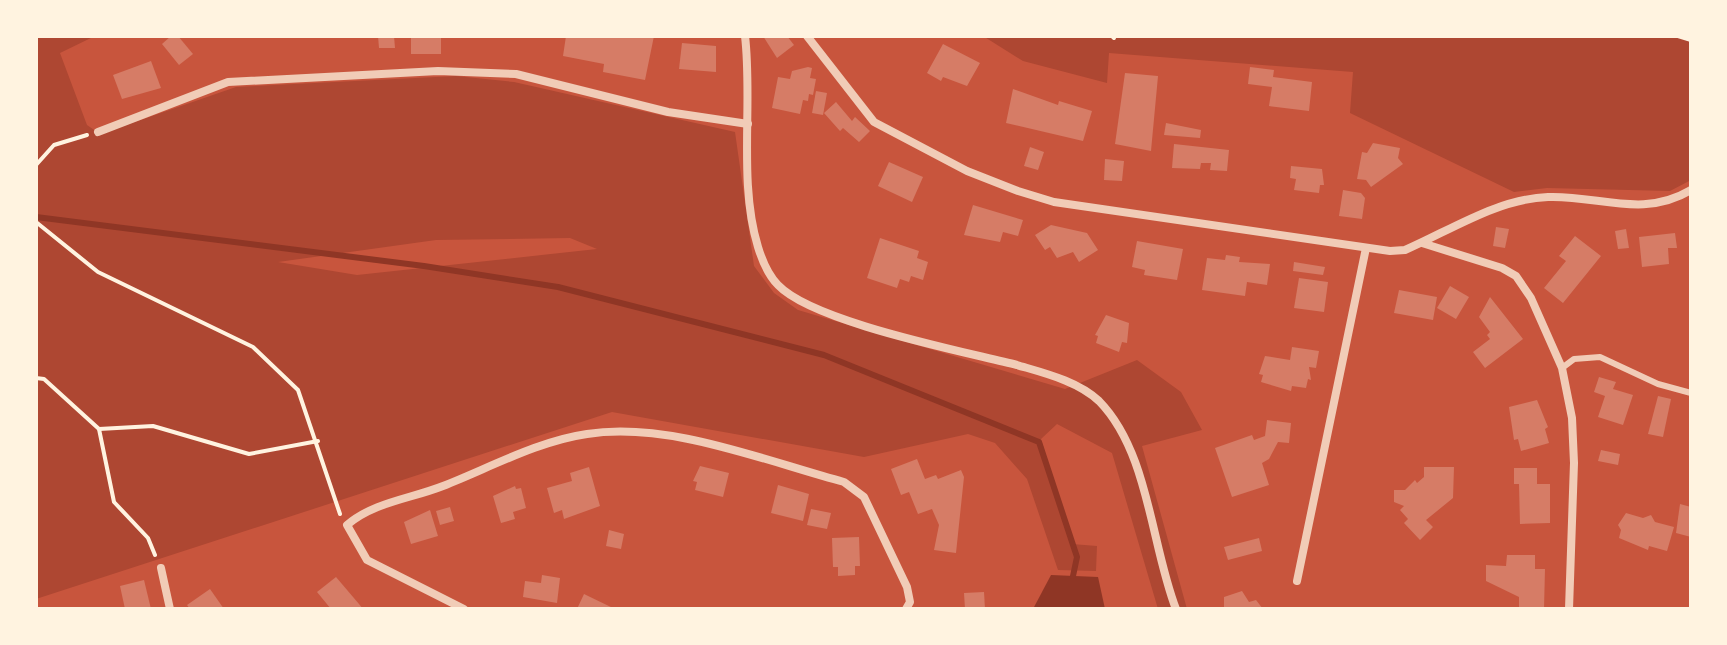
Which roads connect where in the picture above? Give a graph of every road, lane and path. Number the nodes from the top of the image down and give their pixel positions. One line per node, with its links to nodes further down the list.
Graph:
1 (745, 36): 5 (street)
2 (807, 36): 11 (street)
3 (1678, 36): 4 (path)
4 (1691, 40)
5 (748, 124): 6 (street); 23 (street)
6 (98, 132): 7 (path)
7 (36, 165)
8 (1691, 190): 10 (street)
9 (36, 222): 16 (path)
10 (1422, 243): 11 (street); 12 (street)
11 (1366, 248): 19 (street)
12 (1562, 368): 14 (lane); 24 (street)
13 (36, 376): 15 (path)
14 (1691, 393)
15 (99, 429): 16 (path); 18 (path)
16 (318, 441): 17 (path)
17 (347, 525): 21 (street); 22 (street)
18 (161, 568): 20 (street)
19 (1297, 581)
20 (170, 609)
21 (464, 609)
22 (906, 609)
23 (1176, 609)
24 (1569, 609)

